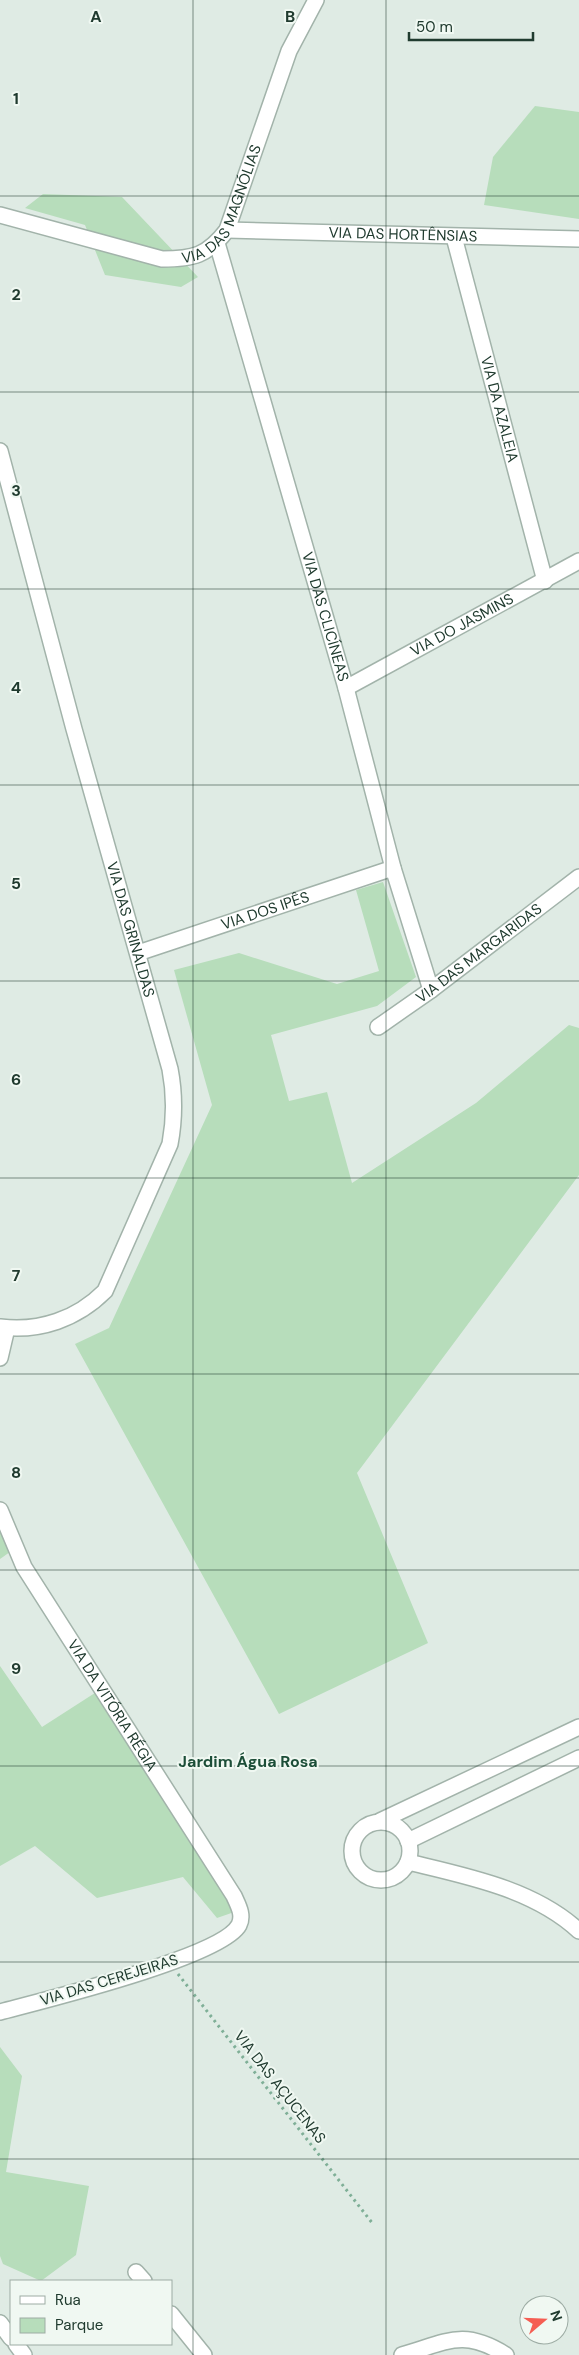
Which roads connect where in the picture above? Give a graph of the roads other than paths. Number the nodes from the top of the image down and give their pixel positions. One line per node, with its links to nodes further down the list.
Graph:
1 (316, 0): 3 (street, VIA DAS MAGNÓLIAS)
2 (0, 215): 6 (street, VIA DAS MAGNÓLIAS)
3 (227, 230): 4 (street, VIA DAS HORTÊNSIAS); 6 (street, VIA DAS MAGNÓLIAS)
4 (454, 237): 5 (street, VIA DAS HORTÊNSIAS); 9 (street, VIA DA AZALEIA)
5 (579, 239)
6 (217, 243): 10 (street, VIA DAS CLICÍNEAS)
7 (0, 451): 13 (street, VIA DAS GRINALDAS)
8 (579, 561): 9 (street, VIA DO JASMINS)
9 (545, 581): 10 (street, VIA DO JASMINS)
10 (346, 688): 11 (street, VIA DAS CLICÍNEAS)
11 (393, 868): 13 (street, VIA DOS IPÊS); 14 (street, VIA DAS CLICÍNEAS)
12 (579, 877): 14 (street, VIA DAS MARGARIDAS)
13 (138, 953): 16 (street, VIA DAS GRINALDAS)
14 (431, 990): 15 (street, VIA DAS MARGARIDAS)
15 (378, 1027)
16 (3, 1327): 17 (street)
17 (0, 1358)
18 (0, 1510): 24 (street, VIA DA VITÓRIA RÉGIA)
19 (579, 1727): 21 (street)
20 (579, 1758): 22 (street)
21 (380, 1821): 22 (street); 23 (street)
22 (408, 1841): 23 (street)
23 (408, 1862): 25 (street)
24 (234, 1896): 26 (street, VIA DAS CEREJEIRAS)
25 (579, 1931)
26 (0, 2012)
27 (172, 2315): 30 (street)
28 (0, 2323): 29 (street)
29 (10, 2337)
30 (204, 2355)
31 (402, 2355): 32 (street)
32 (506, 2355)

